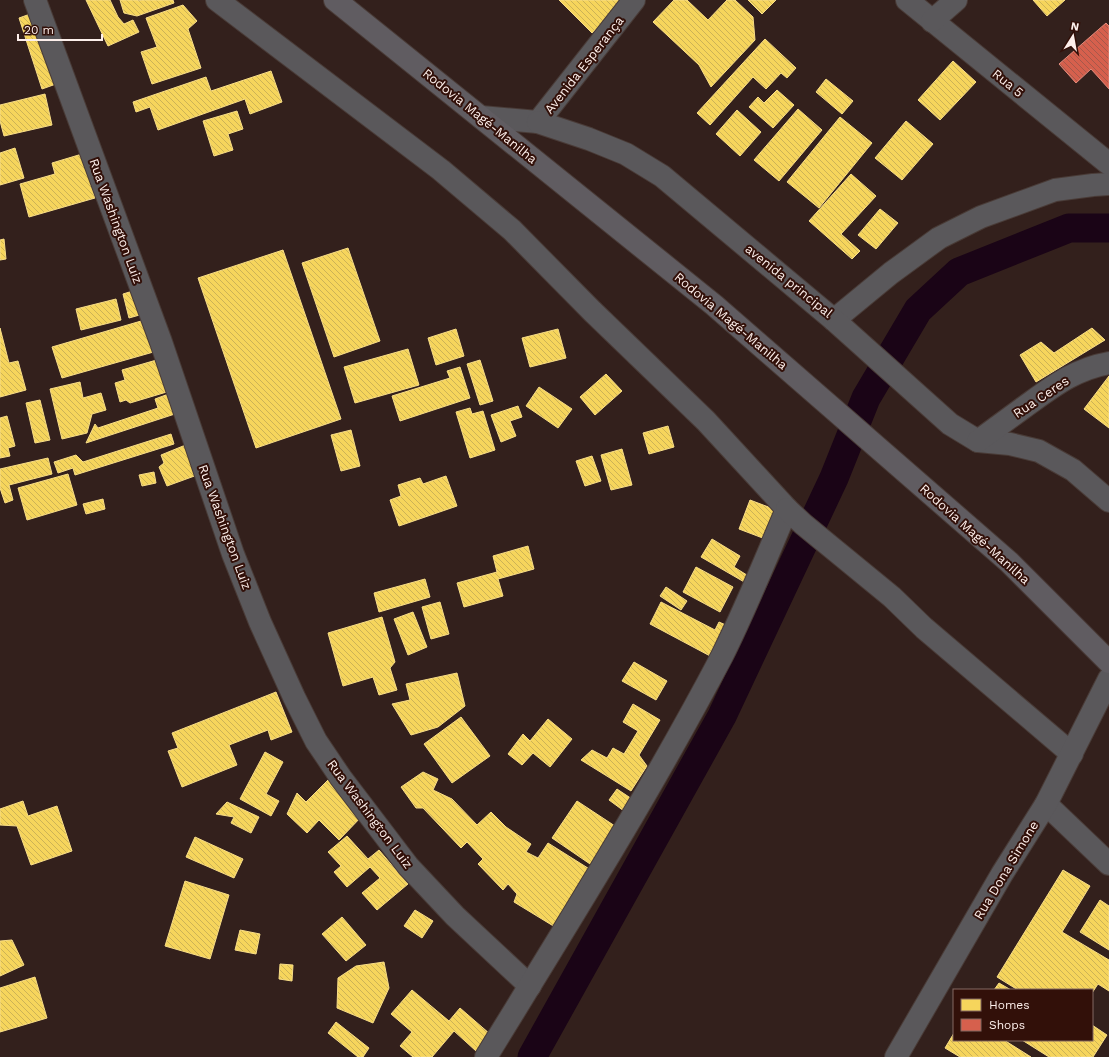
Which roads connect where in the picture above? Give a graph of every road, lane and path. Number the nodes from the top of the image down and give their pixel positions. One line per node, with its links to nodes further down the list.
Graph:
1 (35, 0): 22 (street, Rua Washington Luiz)
2 (217, 0): 16 (street)
3 (336, 0): 8 (highway, Rodovia Magé-Manilha)
4 (634, 0): 9 (street, Avenida Esperança)
5 (907, 0): 7 (street, Rua 5)
6 (956, 0): 7 (street)
7 (932, 21): 10 (street, Rua 5)
8 (481, 116): 9 (street, Avenida Esperança); 17 (highway, Rodovia Magé-Manilha)
9 (538, 122): 12 (street, avenida principal)
10 (1109, 164)
11 (1109, 184): 12 (street, avenida principal)
12 (834, 320): 14 (street)
13 (1109, 363): 14 (street, Rua Ceres)
14 (978, 441): 15 (street)
15 (1109, 501)
16 (787, 509): 19 (street); 22 (street)
17 (1109, 662)
18 (1109, 679): 19 (street, Rua Dona Simone)
19 (1072, 754): 20 (street, Rua Dona Simone)
20 (1046, 804): 21 (street); 24 (street, Rua Dona Simone)
21 (1109, 864)
22 (530, 986): 23 (street)
23 (486, 1057)
24 (896, 1057)

